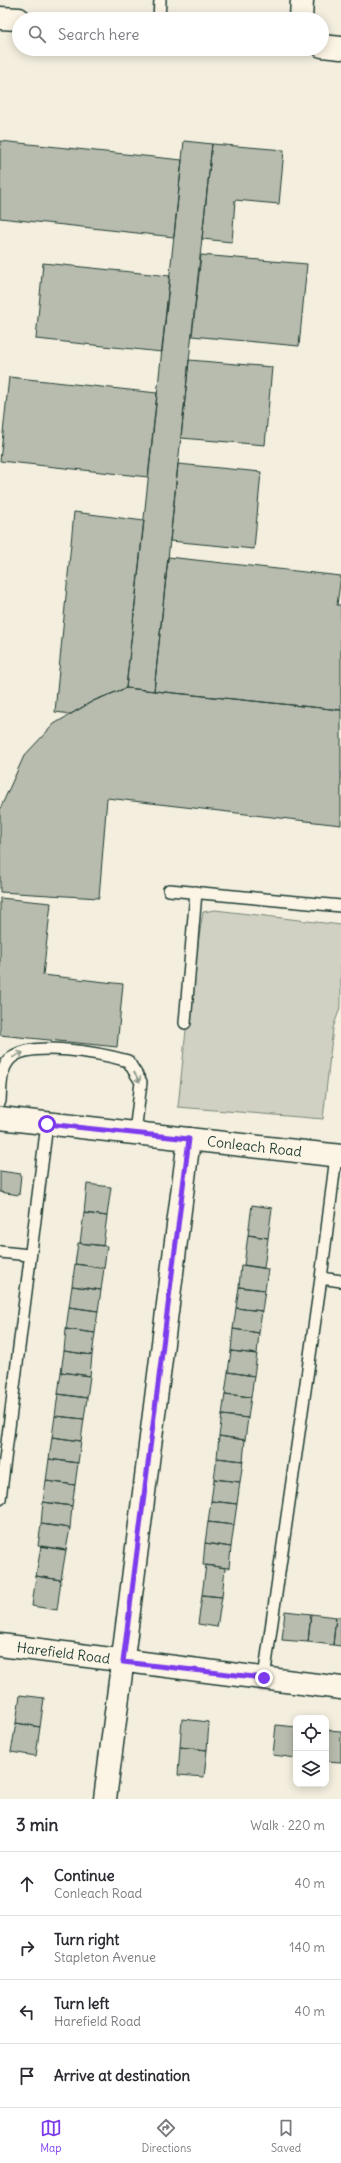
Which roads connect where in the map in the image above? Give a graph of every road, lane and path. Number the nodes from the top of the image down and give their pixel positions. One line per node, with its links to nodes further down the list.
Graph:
1 (160, 0): 3 (lane)
2 (302, 0): 4 (street)
3 (159, 12)
4 (301, 12)
5 (0, 18): 6 (street)
6 (12, 19)
7 (329, 47): 8 (street)
8 (341, 48)
9 (169, 890): 10 (lane)
10 (196, 892): 11 (lane); 12 (lane)
11 (341, 906)
12 (185, 1023)
13 (0, 1101): 16 (lane, one-way to 16)
14 (0, 1118): 15 (street, Conleach Road)
15 (47, 1124): 16 (street, Conleach Road); 20 (lane)
16 (135, 1133): 17 (street, Conleach Road)
17 (189, 1139): 18 (street, Conleach Road); 25 (street)
18 (339, 1156): 21 (lane)
19 (0, 1252): 20 (lane)
20 (29, 1255): 23 (lane)
21 (321, 1278): 22 (lane); 26 (lane)
22 (341, 1281)
23 (0, 1499)
24 (0, 1645): 25 (street, Harefield Road)
25 (123, 1662): 26 (street, Harefield Road); 28 (street)
26 (264, 1678): 27 (street, Harefield Road)
27 (341, 1688)
28 (105, 1799)

